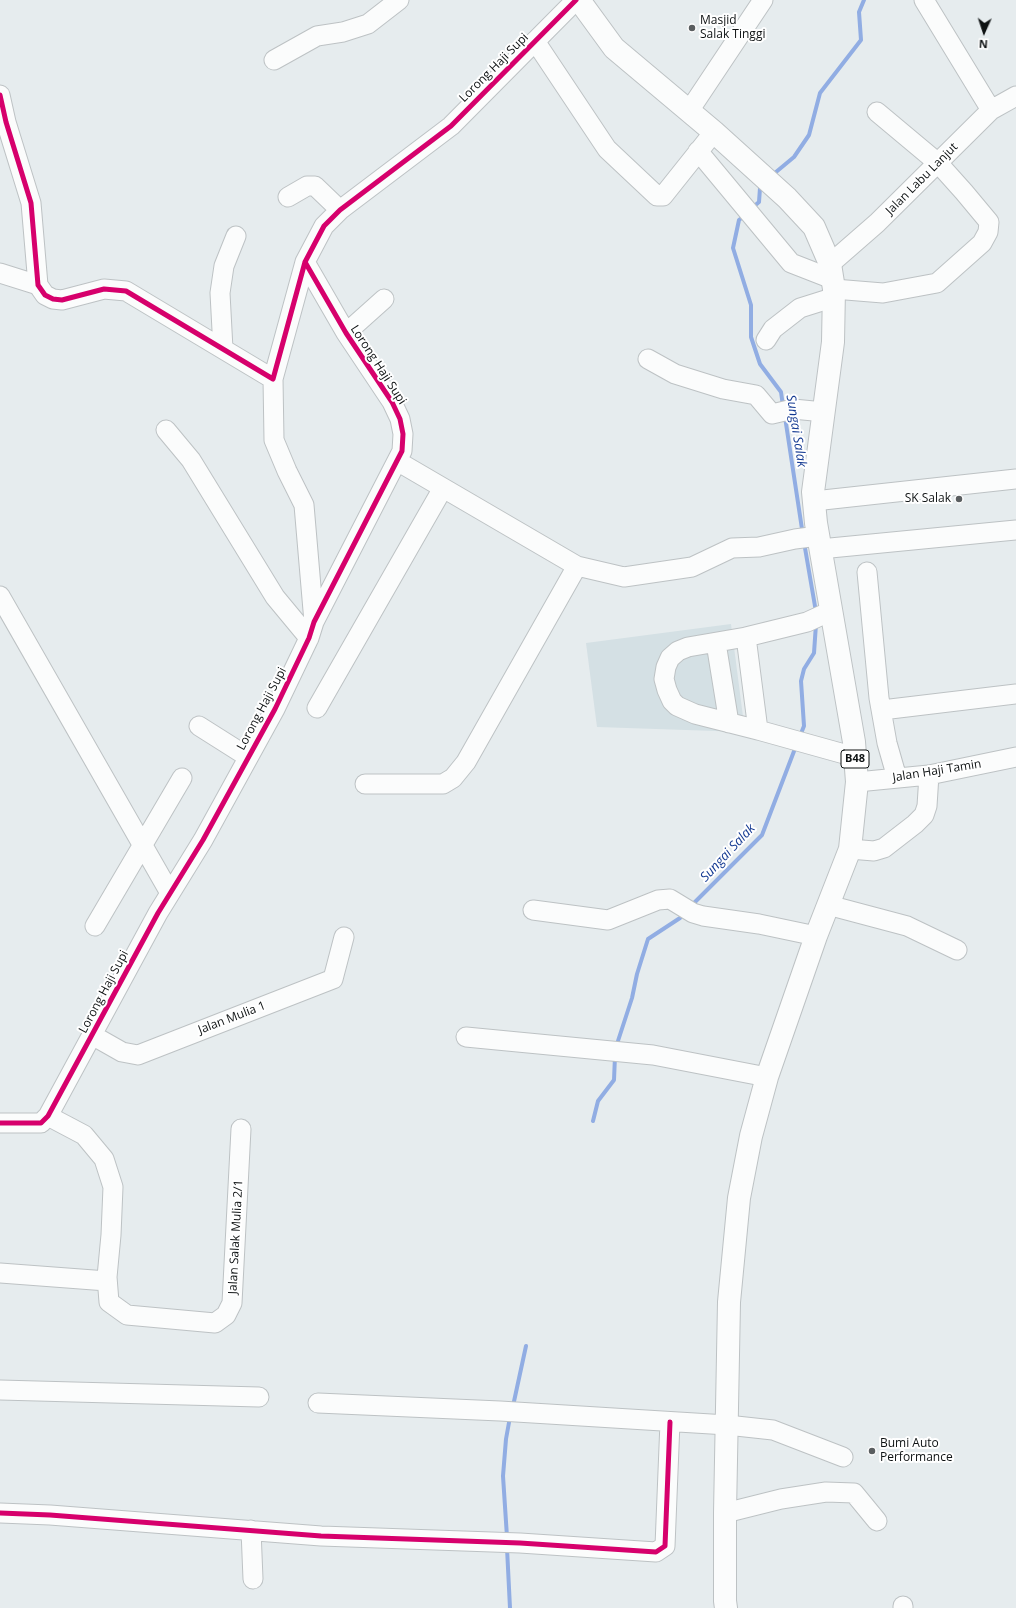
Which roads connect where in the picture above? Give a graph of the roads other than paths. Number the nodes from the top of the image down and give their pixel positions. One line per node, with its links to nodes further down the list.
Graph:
1 (399, 0): 7 (street)
2 (576, 0): 6 (street, Lorong Haji Supi)
3 (579, 0): 11 (main road, B48)
4 (763, 0): 11 (street)
5 (924, 0): 10 (street)
6 (535, 41): 14 (street); 17 (street, Lorong Haji Supi)
7 (274, 60)
8 (0, 95): 22 (street)
9 (1016, 96): 10 (street, Jalan Labu Lanjut)
10 (991, 110): 15 (street, Jalan Labu Lanjut)
11 (689, 111): 13 (main road, B48)
12 (878, 112): 15 (street)
13 (714, 132): 14 (street); 21 (main road, B48)
14 (698, 151): 21 (street)
15 (938, 163): 21 (street, Jalan Labu Lanjut); 21 (street)
16 (288, 197): 17 (street)
17 (340, 210): 19 (street, Lorong Haji Supi)
18 (236, 236): 26 (street)
19 (305, 262): 24 (street, Lorong Haji Supi); 28 (street, Lorong Haji Supi)
20 (0, 273): 22 (street)
21 (833, 282): 25 (street); 29 (main road, B48)
22 (38, 285): 26 (street)
23 (384, 299): 24 (street)
24 (346, 333): 31 (street, Lorong Haji Supi)
25 (766, 340)
26 (223, 349): 28 (street)
27 (648, 359): 29 (street)
28 (274, 379): 41 (street, Lorong Haji Supi)
29 (824, 412): 34 (main road, B48)
30 (166, 430): 41 (street)
31 (397, 461): 33 (street); 41 (street, Lorong Haji Supi)
32 (1016, 479): 34 (street)
33 (443, 488): 37 (street); 45 (street)
34 (814, 501): 36 (main road, B48)
35 (1016, 530): 36 (street)
36 (819, 543): 37 (street); 40 (main road, B48)
37 (577, 566): 57 (street)
38 (867, 572): 46 (street)
39 (0, 596): 58 (street)
40 (828, 612): 42 (street); 51 (main road, B48)
41 (312, 630): 50 (street, Lorong Haji Supi)
42 (746, 637): 43 (street); 49 (street)
43 (716, 642): 47 (street); 47 (street)
44 (1016, 694): 46 (street)
45 (316, 708)
46 (882, 710): 55 (street)
47 (729, 723): 49 (street)
48 (199, 726): 50 (street)
49 (758, 730): 51 (street)
50 (248, 757): 60 (street, Lorong Haji Supi)
51 (855, 757): 56 (main road, B48)
52 (1016, 757): 53 (street, Jalan Haji Tamin)
53 (929, 775): 55 (street, Jalan Haji Tamin); 59 (street)
54 (182, 778): 58 (street)
55 (897, 778): 56 (street, Jalan Haji Tamin)
56 (857, 782): 59 (main road, B48)
57 (365, 784)
58 (143, 845): 60 (street); 63 (street)
59 (850, 849): 61 (main road, B48)
60 (170, 893): 67 (street, Lorong Haji Supi)
61 (828, 905): 64 (main road, B48); 66 (street)
62 (533, 910): 64 (street)
63 (95, 926)
64 (816, 936): 69 (main road, B48)
65 (344, 937): 67 (street, Jalan Mulia 1)
66 (957, 950)
67 (92, 1035): 70 (street, Lorong Haji Supi)
68 (466, 1037): 69 (street)
69 (768, 1077): 79 (main road, B48)
70 (48, 1116): 71 (street); 74 (street, Jalan Salak Mulia 2/1)
71 (0, 1123)
72 (241, 1129): 74 (street, Jalan Salak Mulia 2/1)
73 (0, 1273): 74 (street)
74 (107, 1281)
75 (0, 1390): 76 (street)
76 (259, 1397)
77 (318, 1403): 78 (street)
78 (670, 1422): 79 (street); 84 (street)
79 (728, 1425): 80 (street); 82 (main road, B48)
80 (844, 1457)
81 (0, 1513): 84 (street)
82 (725, 1513): 83 (street); 86 (main road, B48)
83 (877, 1521)
84 (251, 1530): 85 (street)
85 (253, 1579)
86 (726, 1608)

